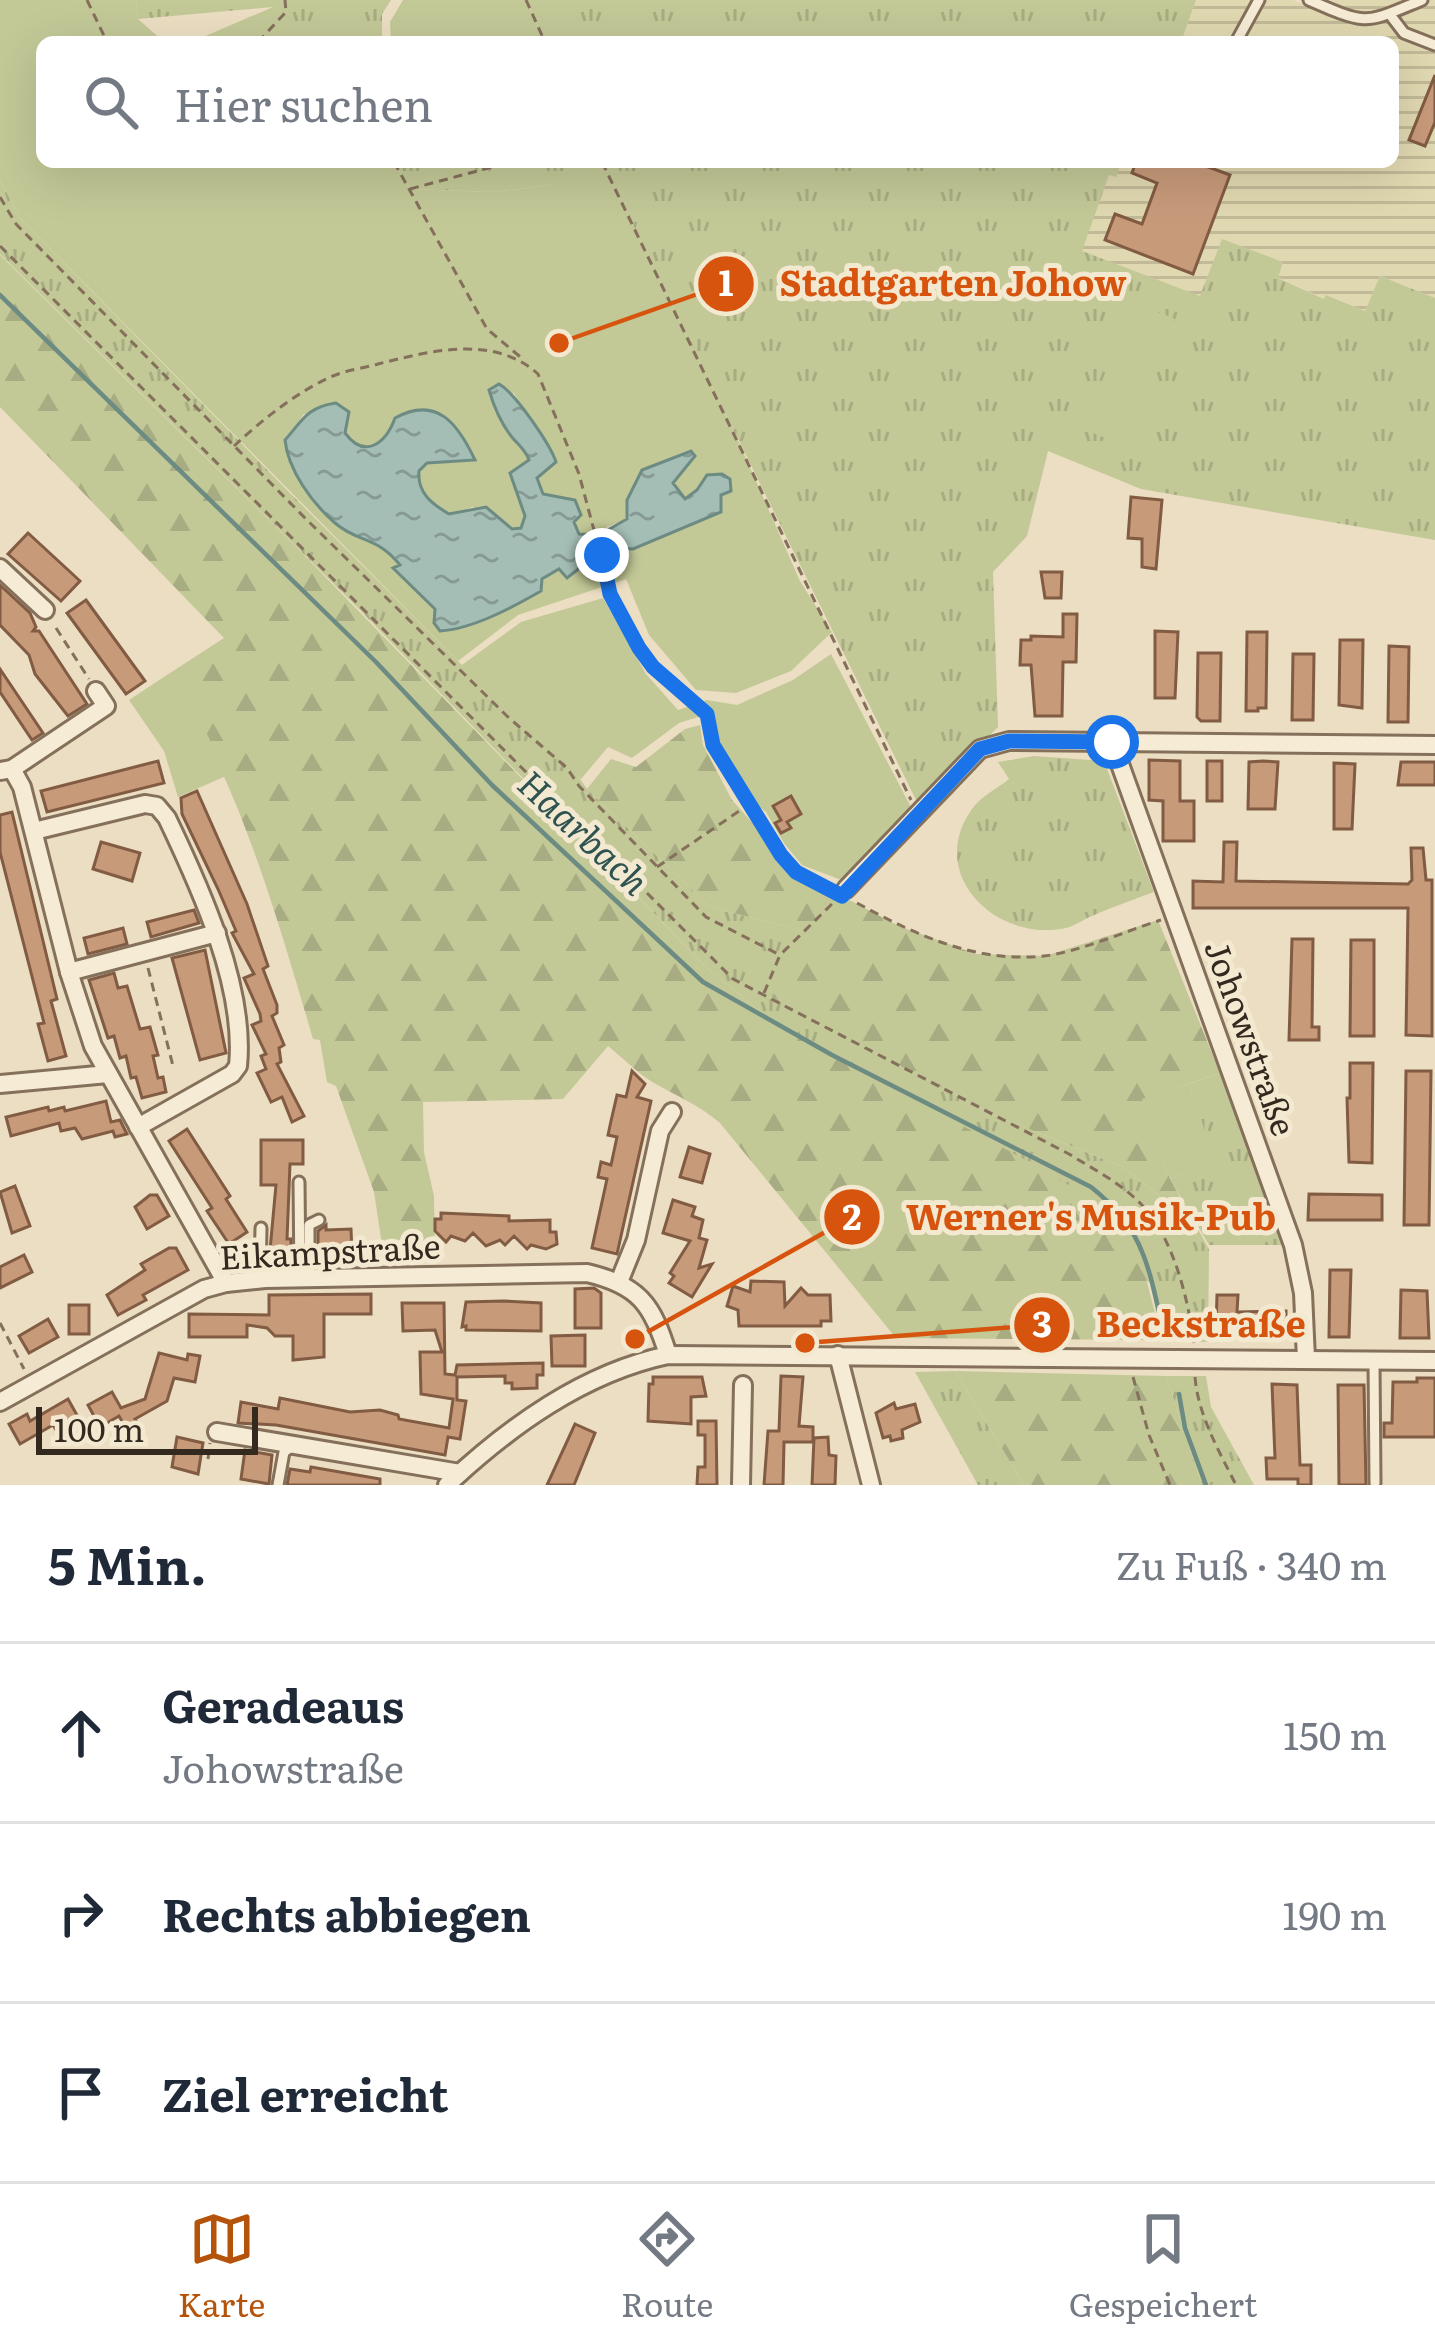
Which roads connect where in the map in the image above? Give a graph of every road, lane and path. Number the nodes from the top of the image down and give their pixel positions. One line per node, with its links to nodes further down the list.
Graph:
1 (87, 0): 8 (path)
2 (285, 0): 9 (path)
3 (526, 0): 10 (path)
4 (1259, 0): 11 (lane)
5 (1309, 0): 7 (lane)
6 (1422, 0): 7 (lane)
7 (1391, 16): 12 (lane)
8 (104, 36)
9 (264, 36)
10 (542, 36)
11 (1239, 36)
12 (1435, 45)
13 (398, 168): 16 (path)
14 (489, 168): 16 (path)
15 (605, 168): 29 (path)
16 (410, 189): 19 (path)
17 (0, 196): 20 (path)
18 (0, 246): 38 (path)
19 (525, 362): 20 (path); 28 (path)
20 (235, 446): 31 (path)
21 (0, 568): 22 (street)
22 (44, 610)
23 (56, 628): 24 (path)
24 (96, 691): 27 (street)
25 (1112, 742): 26 (street); 29 (street); 33 (street, Johowstraße)
26 (1435, 746)
27 (6, 770): 30 (street)
28 (750, 804): 31 (path); 32 (path)
29 (917, 813): 32 (street)
30 (34, 831): 34 (street); 37 (street)
31 (657, 867): 36 (path)
32 (844, 892): 33 (path); 36 (path)
33 (1174, 916): 56 (street, Johowstraße)
34 (217, 933): 35 (street); 43 (street)
35 (144, 952): 37 (street); 39 (path)
36 (780, 956): 38 (path)
37 (69, 971): 40 (street)
38 (764, 993): 55 (path)
39 (173, 1066)
40 (108, 1074): 41 (street); 43 (street)
41 (0, 1084)
42 (672, 1112): 49 (street)
43 (138, 1127): 50 (street)
44 (298, 1182): 47 (lane)
45 (319, 1220): 47 (lane)
46 (261, 1228): 48 (lane)
47 (305, 1278): 48 (street, Eikampstraße); 49 (street, Eikampstraße)
48 (260, 1279): 50 (street, Eikampstraße)
49 (619, 1282): 52 (street)
50 (226, 1283): 59 (street, Eikampstraße)
51 (0, 1323): 59 (path)
52 (668, 1355): 53 (street); 64 (street)
53 (838, 1355): 54 (street); 68 (street)
54 (1128, 1358): 55 (street); 69 (path)
55 (1194, 1359): 56 (street); 70 (path)
56 (1306, 1359): 57 (street)
57 (1374, 1360): 58 (street); 65 (lane)
58 (1435, 1361)
59 (33, 1383): 61 (street, Eikampstraße)
60 (743, 1384): 67 (street)
61 (0, 1402)
62 (217, 1432): 63 (street)
63 (291, 1447): 64 (street); 66 (lane)
64 (453, 1479)
65 (1375, 1483)
66 (278, 1485)
67 (741, 1485)
68 (871, 1485)
69 (1170, 1485)
70 (1235, 1485)

